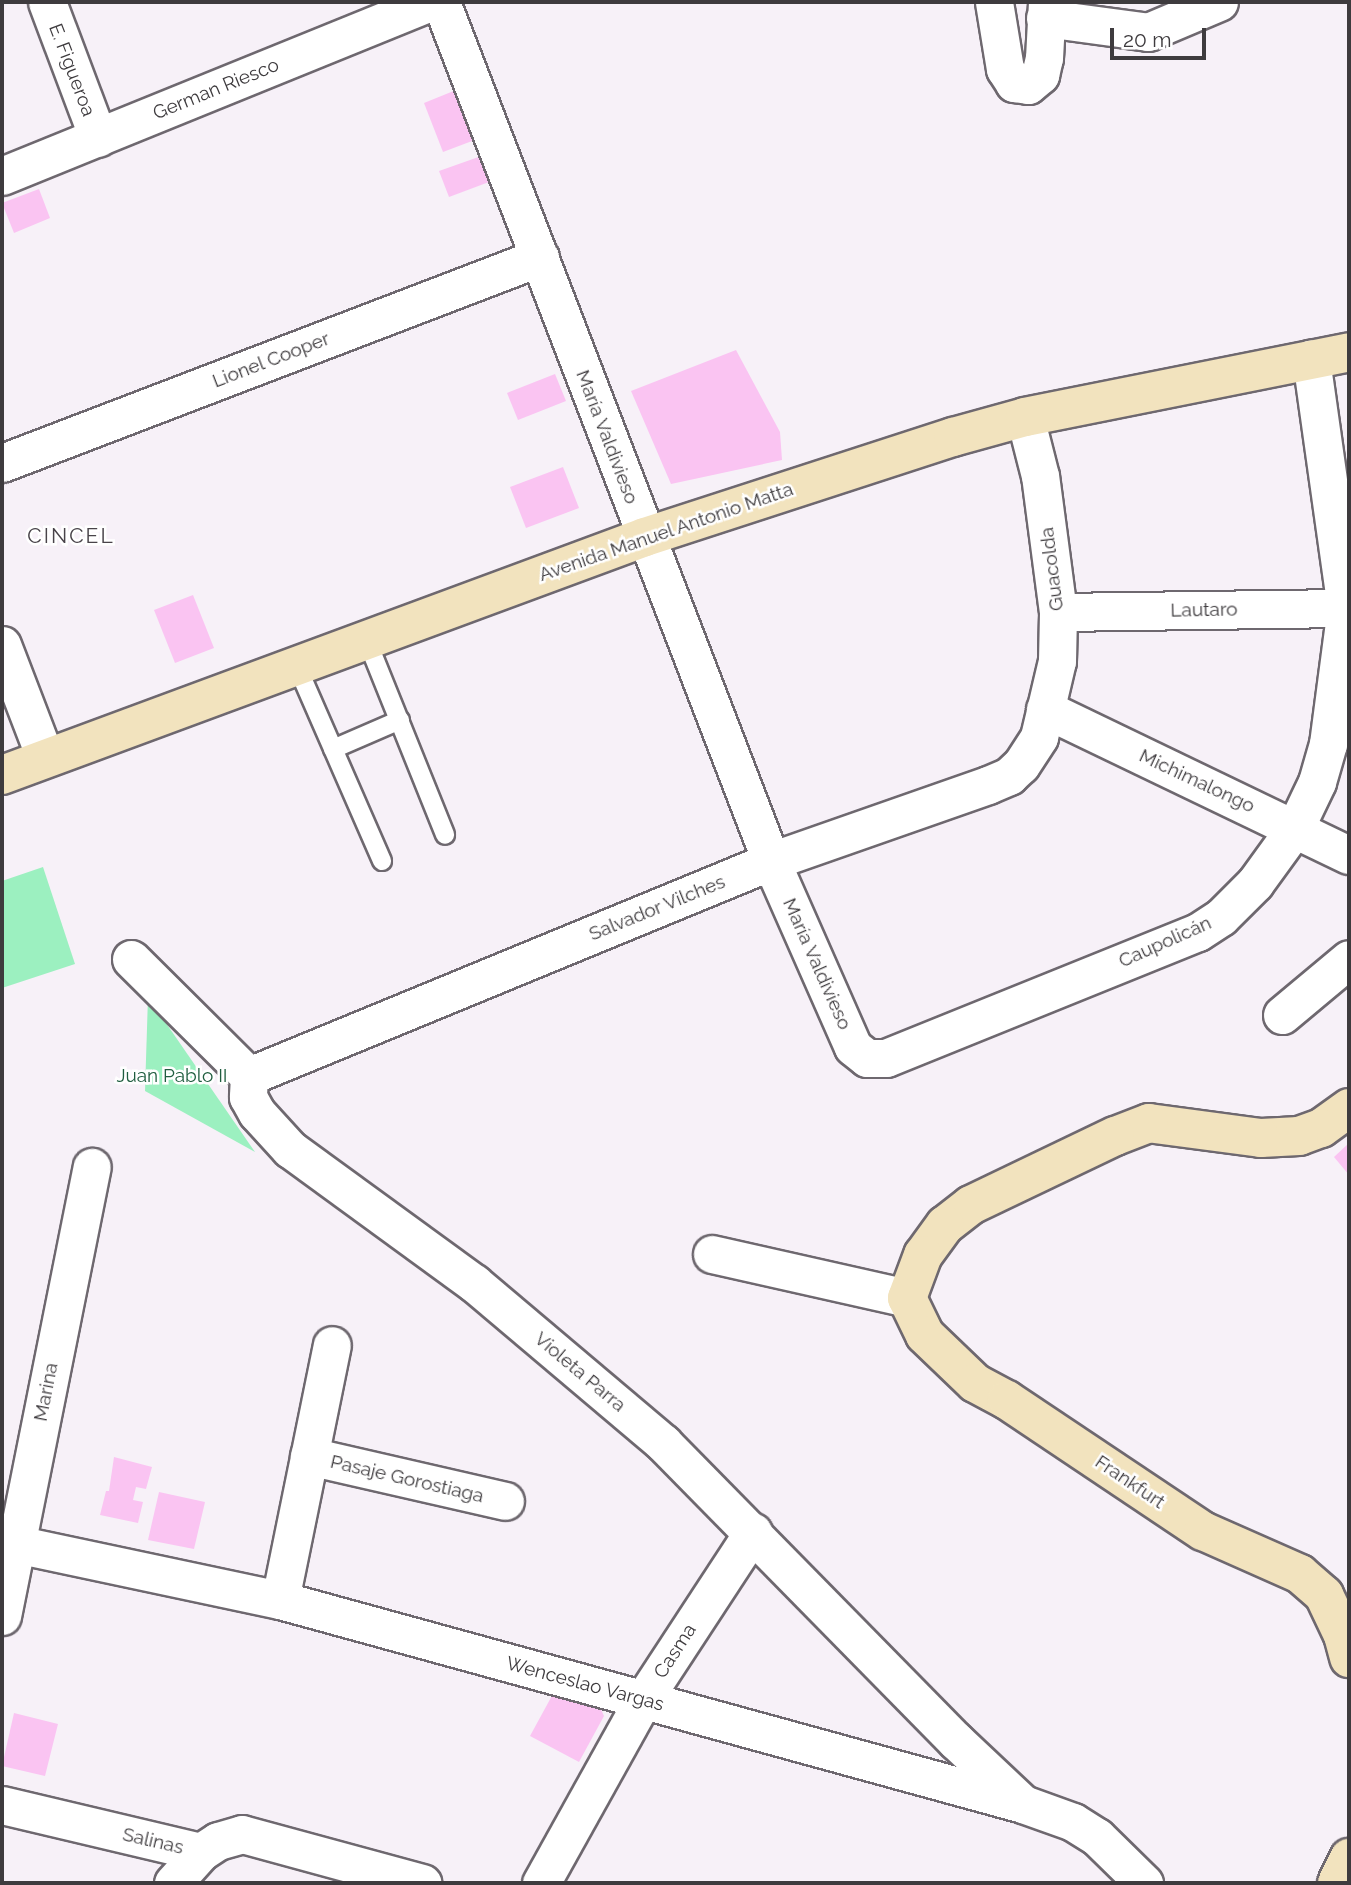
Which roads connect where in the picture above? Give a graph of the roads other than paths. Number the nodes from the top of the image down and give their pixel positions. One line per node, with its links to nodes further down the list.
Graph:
1 (47, 2): 7 (street, E. Figueroa)
2 (429, 2): 7 (street, German Riesco)
3 (440, 2): 9 (street, María Valdivieso)
4 (994, 2): 6 (street)
5 (1219, 2): 6 (street)
6 (1046, 10)
7 (98, 138): 8 (street, German Riesco)
8 (2, 176)
9 (540, 257): 13 (street, Lionel Cooper); 14 (street, María Valdivieso)
10 (1349, 352): 11 (main road, Avenida Manuel Antonio Matta)
11 (1311, 358): 12 (main road, Avenida Manuel Antonio Matta); 15 (street, Caupolicán)
12 (1025, 418): 14 (main road, Avenida Manuel Antonio Matta); 16 (street, Guacolda)
13 (2, 463)
14 (645, 537): 17 (main road, Avenida Manuel Antonio Matta); 29 (street, María Valdivieso)
15 (1348, 608): 16 (street, Lautaro); 25 (street, Caupolicán)
16 (1058, 612): 20 (street, Guacolda)
17 (366, 638): 19 (main road, Avenida Manuel Antonio Matta); 21 (lane)
18 (2, 645): 23 (street)
19 (296, 664): 22 (lane); 23 (main road, Avenida Manuel Antonio Matta)
20 (1043, 715): 25 (street, Michimalongo); 29 (street, Salvador Vilches)
21 (400, 720): 22 (lane); 26 (lane)
22 (332, 748): 28 (lane)
23 (45, 757): 24 (main road, Avenida Manuel Antonio Matta)
24 (2, 775)
25 (1295, 828): 27 (street, Michimalongo); 33 (street, Caupolicán)
26 (446, 835)
27 (1349, 855)
28 (382, 861)
29 (771, 861): 33 (street, María Valdivieso); 34 (street, Salvador Vilches)
30 (131, 959): 34 (street)
31 (1349, 959): 32 (street)
32 (1282, 1015)
33 (867, 1058)
34 (248, 1076): 42 (street, Violeta Parra)
35 (1349, 1108): 38 (main road)
36 (92, 1167): 43 (street, Marina)
37 (712, 1254): 38 (street)
38 (907, 1298): 46 (main road, Frankfurt)
39 (332, 1345): 40 (street, Pasaje Gorostiaga)
40 (309, 1456): 41 (street, Pasaje Gorostiaga); 44 (street, Pasaje Gorostiaga)
41 (505, 1501)
42 (753, 1532): 47 (street, Casma); 48 (street, Violeta Parra)
43 (9, 1543): 44 (street, Wenceslao Vargas); 45 (street, Marina)
44 (280, 1600): 47 (street, Wenceslao Vargas)
45 (2, 1616)
46 (1349, 1658)
47 (643, 1700): 48 (street, Wenceslao Vargas); 54 (street, Casma)
48 (1023, 1804): 55 (street, Wenceslao Vargas)
49 (2, 1805): 50 (street, Salinas)
50 (201, 1852): 52 (street); 53 (street, Salinas)
51 (1349, 1858): 56 (main road)
52 (173, 1883)
53 (422, 1883)
54 (541, 1883)
55 (1143, 1883)
56 (1337, 1883)

